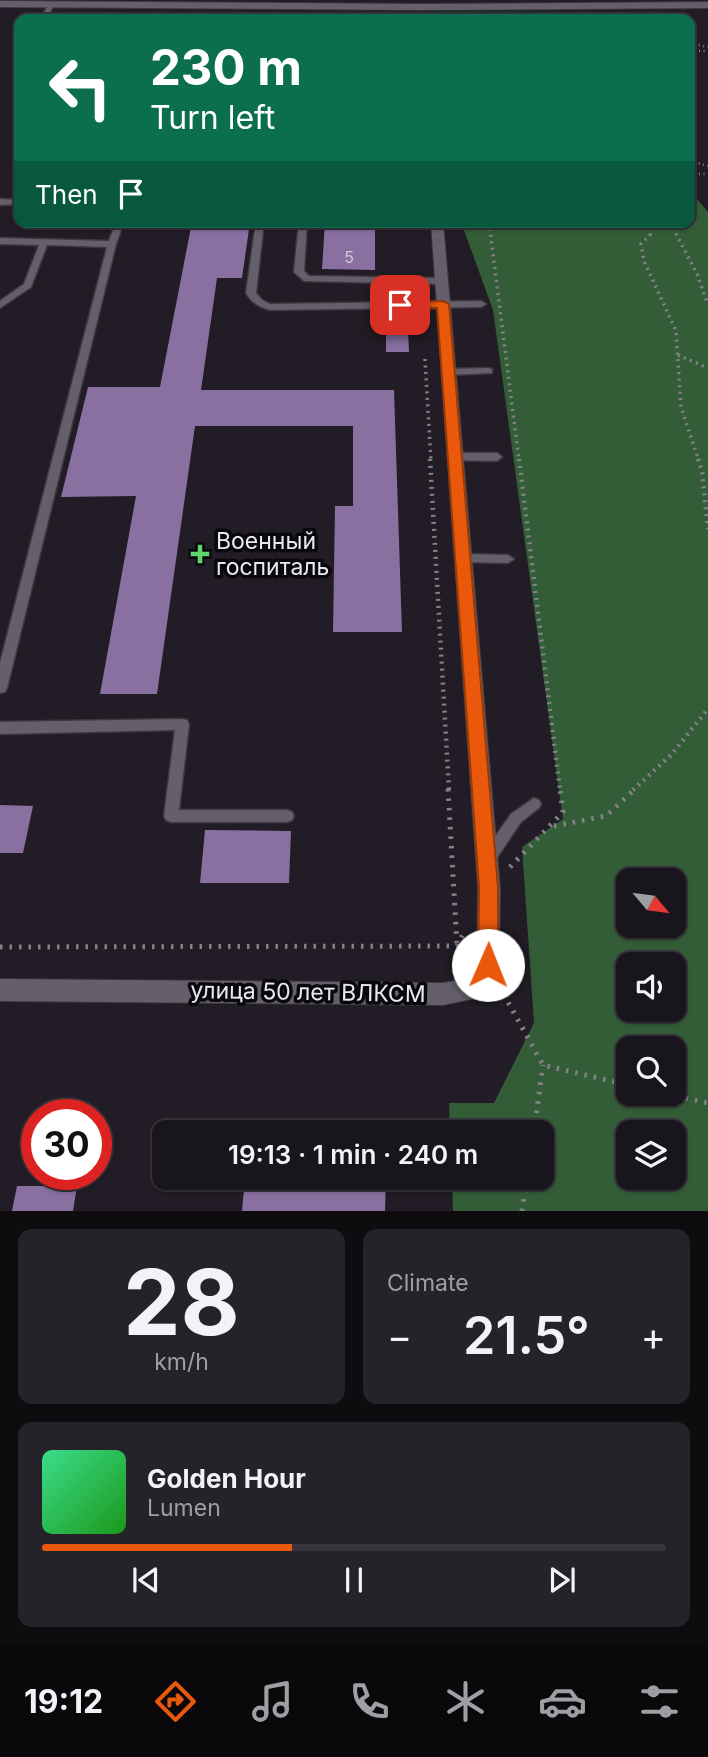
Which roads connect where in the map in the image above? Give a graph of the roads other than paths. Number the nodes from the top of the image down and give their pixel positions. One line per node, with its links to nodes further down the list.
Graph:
1 (0, 4): 2 (street)
2 (51, 4): 4 (street); 5 (lane)
3 (708, 5): 4 (street)
4 (419, 7): 6 (street)
5 (46, 14)
6 (420, 14)
7 (118, 228): 13 (lane)
8 (259, 228): 16 (lane)
9 (303, 228): 14 (lane)
10 (437, 228): 14 (street)
11 (0, 241): 12 (lane)
12 (44, 242): 13 (lane); 15 (lane)
13 (112, 244): 24 (lane)
14 (441, 281): 16 (street)
15 (0, 304)
16 (443, 304): 17 (lane); 18 (street)
17 (481, 304)
18 (448, 372): 19 (lane); 20 (street)
19 (488, 372)
20 (454, 457): 21 (lane); 22 (street)
21 (497, 457)
22 (463, 558): 23 (lane); 29 (street)
23 (508, 559)
24 (6, 640): 25 (lane)
25 (0, 688)
26 (0, 728): 28 (lane)
27 (534, 804): 29 (lane)
28 (287, 816)
29 (486, 862): 30 (street, улица 50 лет ВЛКСМ)
30 (0, 990)

